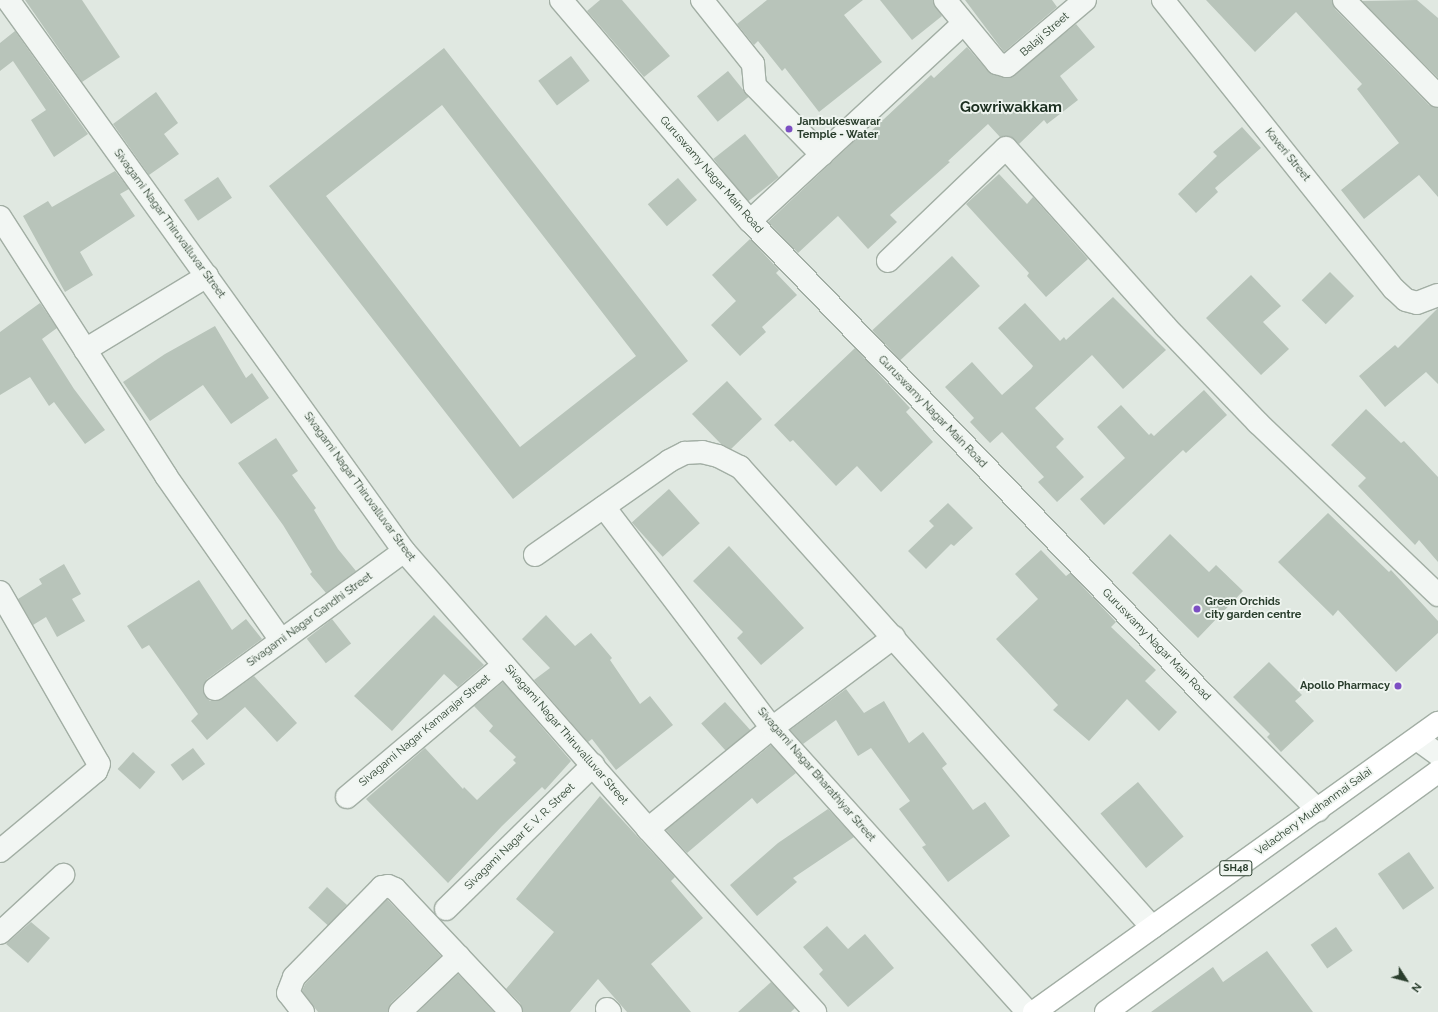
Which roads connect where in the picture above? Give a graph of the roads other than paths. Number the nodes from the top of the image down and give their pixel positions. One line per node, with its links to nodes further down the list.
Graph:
1 (8, 0): 14 (street, Sivagami Nagar Thiruvalluvar Street)
2 (561, 0): 12 (street, Guruswamy Nagar Main Road)
3 (702, 0): 10 (street)
4 (945, 0): 8 (street)
5 (1085, 0): 8 (street, Balaji Street)
6 (1163, 0): 15 (street, Kaveri Street)
7 (1344, 0): 9 (street)
8 (963, 24): 10 (street)
9 (1438, 96)
10 (822, 155): 12 (street)
11 (0, 218): 16 (street)
12 (750, 221): 33 (street, Guruswamy Nagar Main Road)
13 (888, 262): 21 (street)
14 (207, 276): 16 (street); 18 (street, Sivagami Nagar Thiruvalluvar Street)
15 (1438, 295)
16 (85, 350): 23 (street)
17 (604, 507): 19 (street); 22 (street); 27 (street, Sivagami Nagar Bharathiyar Street)
18 (404, 551): 23 (street, Sivagami Nagar Gandhi Street); 24 (street, Sivagami Nagar Thiruvalluvar Street)
19 (535, 555)
20 (0, 592): 35 (street)
21 (1438, 595)
22 (894, 637): 27 (street); 38 (street)
23 (281, 640): 25 (street, Sivagami Nagar Gandhi Street)
24 (504, 665): 30 (street, Sivagami Nagar Thiruvalluvar Street); 32 (street, Sivagami Nagar Kamarajar Street)
25 (215, 688)
26 (1438, 723): 28 (main road, Velachery Mudhanmai Salai / SH48)
27 (772, 728): 34 (street); 46 (street, Sivagami Nagar Bharathiyar Street)
28 (1416, 739): 29 (street); 33 (main road, Velachery Mudhanmai Salai / SH48)
29 (1438, 754)
30 (593, 766): 34 (street, Sivagami Nagar Thiruvalluvar Street); 37 (street, Sivagami Nagar E. V. R. Street)
31 (1438, 772): 41 (main road)
32 (347, 797)
33 (1318, 810): 38 (main road, Velachery Mudhanmai Salai / SH48)
34 (648, 829): 45 (street, Sivagami Nagar Thiruvalluvar Street)
35 (4, 840)
36 (63, 875): 39 (street)
37 (446, 910)
38 (1152, 928): 47 (main road, Velachery Mudhanmai Salai / SH48)
39 (0, 933)
40 (459, 956): 42 (street); 43 (street); 44 (street)
41 (1118, 1009)
42 (302, 1012)
43 (400, 1012)
44 (511, 1012)
45 (815, 1012)
46 (1028, 1012)
47 (1034, 1012)

